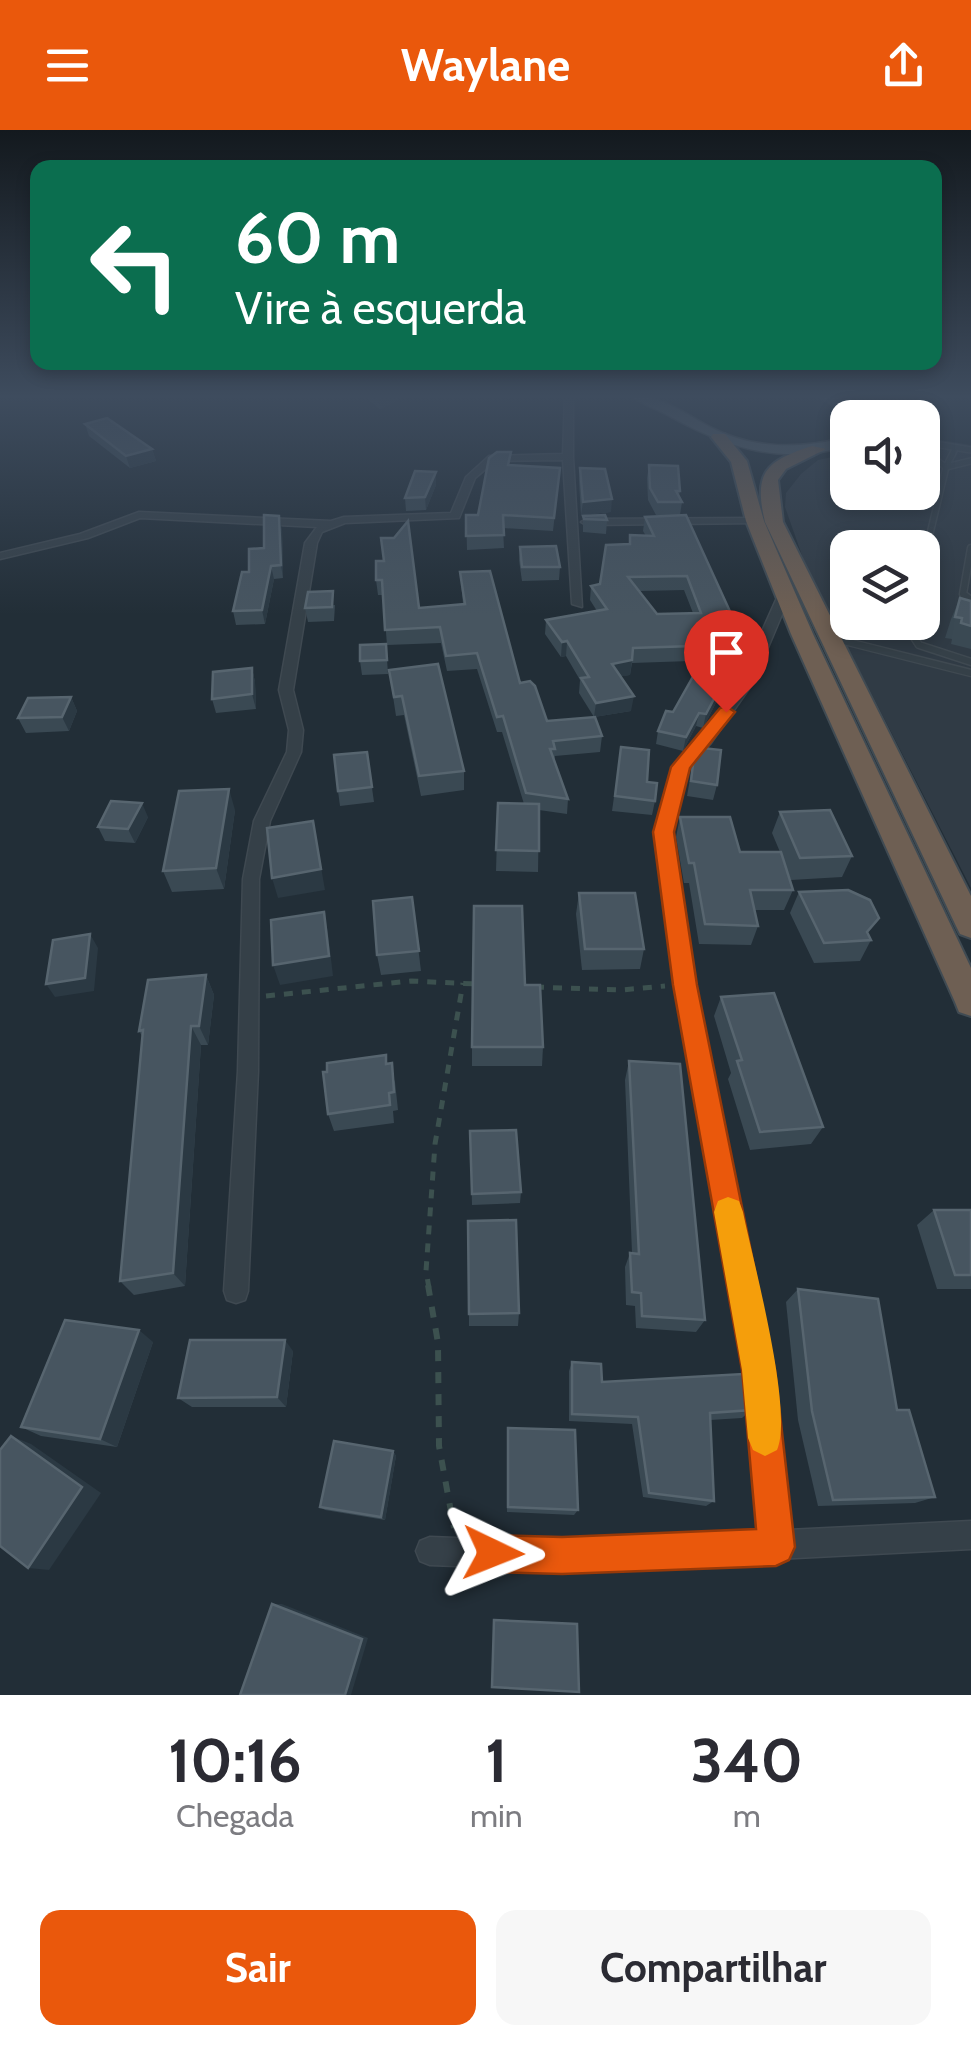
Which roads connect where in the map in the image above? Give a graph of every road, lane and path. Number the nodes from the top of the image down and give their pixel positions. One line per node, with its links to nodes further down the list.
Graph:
1 (480, 469): 8 (street)
2 (569, 469): 7 (street)
3 (742, 469): 6 (highway)
4 (773, 469): 16 (highway)
5 (946, 469): 9 (lane)
6 (755, 521): 7 (street); 13 (highway)
7 (575, 522): 15 (street)
8 (329, 524): 11 (street); 29 (street)
9 (931, 530)
10 (971, 548): 12 (lane)
11 (0, 556)
12 (970, 559): 14 (lane)
13 (785, 593): 27 (street); 30 (highway)
14 (971, 600)
15 (578, 604)
16 (830, 637)
17 (831, 640): 24 (highway)
18 (841, 640): 21 (lane)
19 (916, 640): 20 (lane)
20 (919, 645): 21 (lane); 22 (lane)
21 (909, 658): 23 (lane)
22 (971, 662)
23 (971, 674)
24 (971, 926)
25 (464, 983): 26 (path); 29 (path); 34 (path)
26 (478, 984)
27 (685, 985): 28 (path); 33 (street)
28 (525, 986)
29 (249, 998): 31 (street)
30 (971, 1002)
31 (236, 1291)
32 (971, 1535): 33 (street)
33 (776, 1547): 34 (street)
34 (444, 1551)

